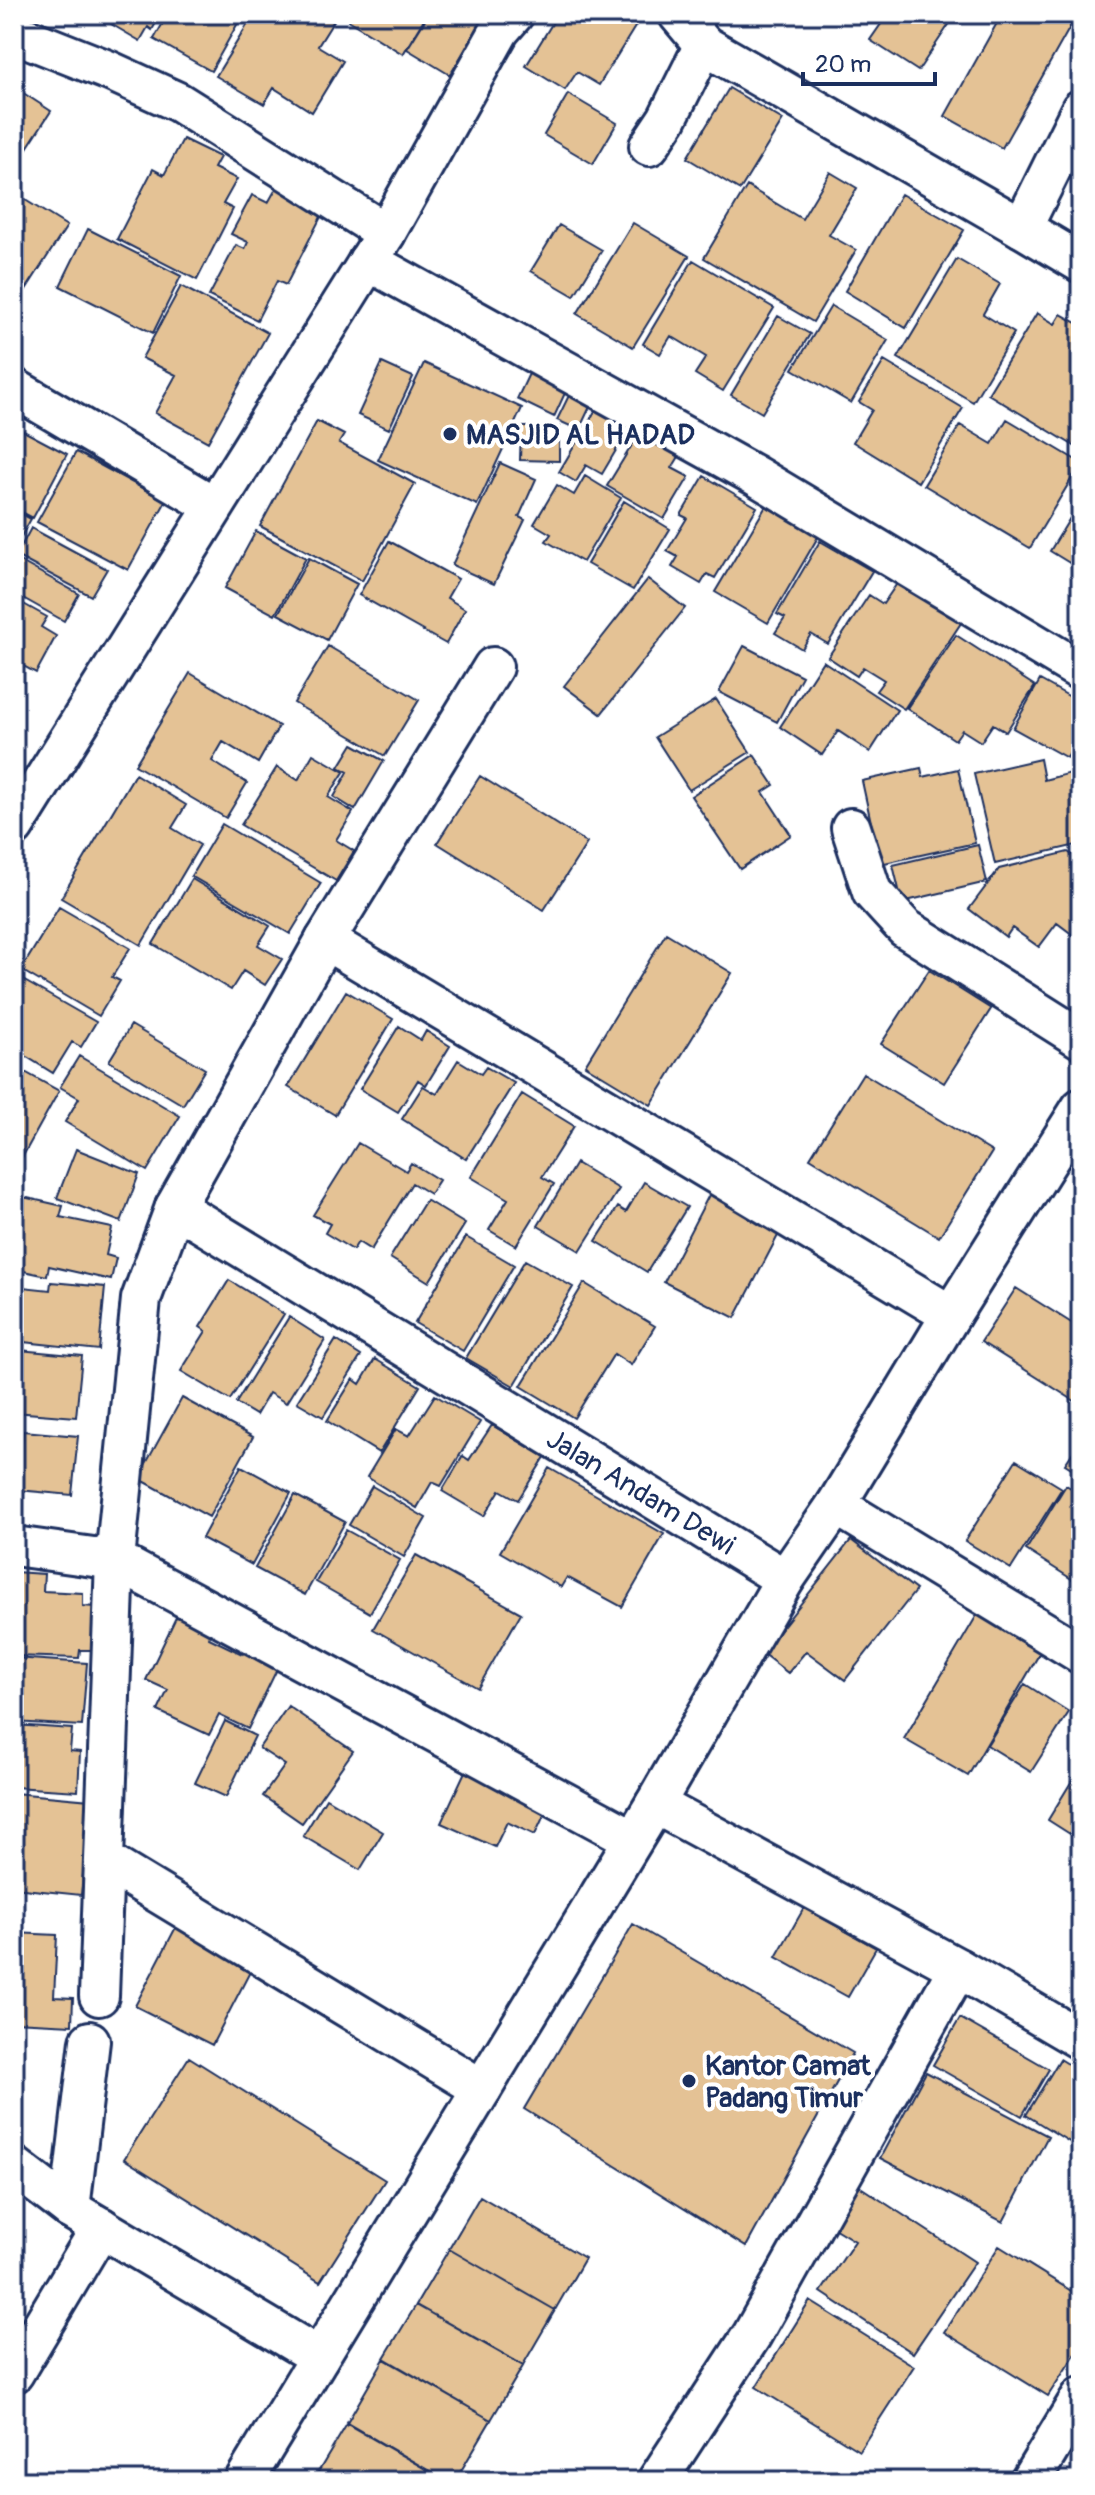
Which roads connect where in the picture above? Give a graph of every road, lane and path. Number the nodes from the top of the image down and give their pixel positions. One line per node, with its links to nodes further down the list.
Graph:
1 (514, 14): 8 (street)
2 (678, 14): 4 (street)
3 (14, 33): 8 (street)
4 (704, 45): 6 (street); 7 (street)
5 (1081, 109): 7 (street)
6 (649, 146)
7 (1022, 228): 9 (street)
8 (377, 247): 11 (street); 13 (street)
9 (1081, 263)
10 (14, 388): 11 (street)
11 (214, 506): 14 (street)
12 (493, 667): 16 (street)
13 (1081, 671)
14 (18, 812)
15 (851, 828): 17 (street)
16 (325, 940): 19 (street); 20 (street)
17 (1081, 1039)
18 (1081, 1108): 20 (street)
19 (175, 1207): 23 (street); 24 (street, Jalan Andam Dewi)
20 (951, 1315): 21 (street)
21 (836, 1505): 24 (street); 25 (street)
22 (14, 1546): 23 (street)
23 (115, 1560): 27 (street); 28 (street)
24 (785, 1579): 26 (street)
25 (1081, 1654)
26 (655, 1804): 27 (street); 29 (street)
27 (633, 1839): 33 (street)
28 (105, 1861): 30 (street); 33 (street)
29 (958, 1968): 31 (street); 40 (street)
30 (99, 1996)
31 (1081, 2040)
32 (90, 2041): 35 (street)
33 (482, 2089): 36 (street)
34 (14, 2166): 35 (street)
35 (85, 2218): 36 (street); 37 (street)
36 (319, 2357): 39 (street)
37 (14, 2373)
38 (1081, 2397): 41 (street)
39 (244, 2481)
40 (657, 2481)
41 (1030, 2481)

